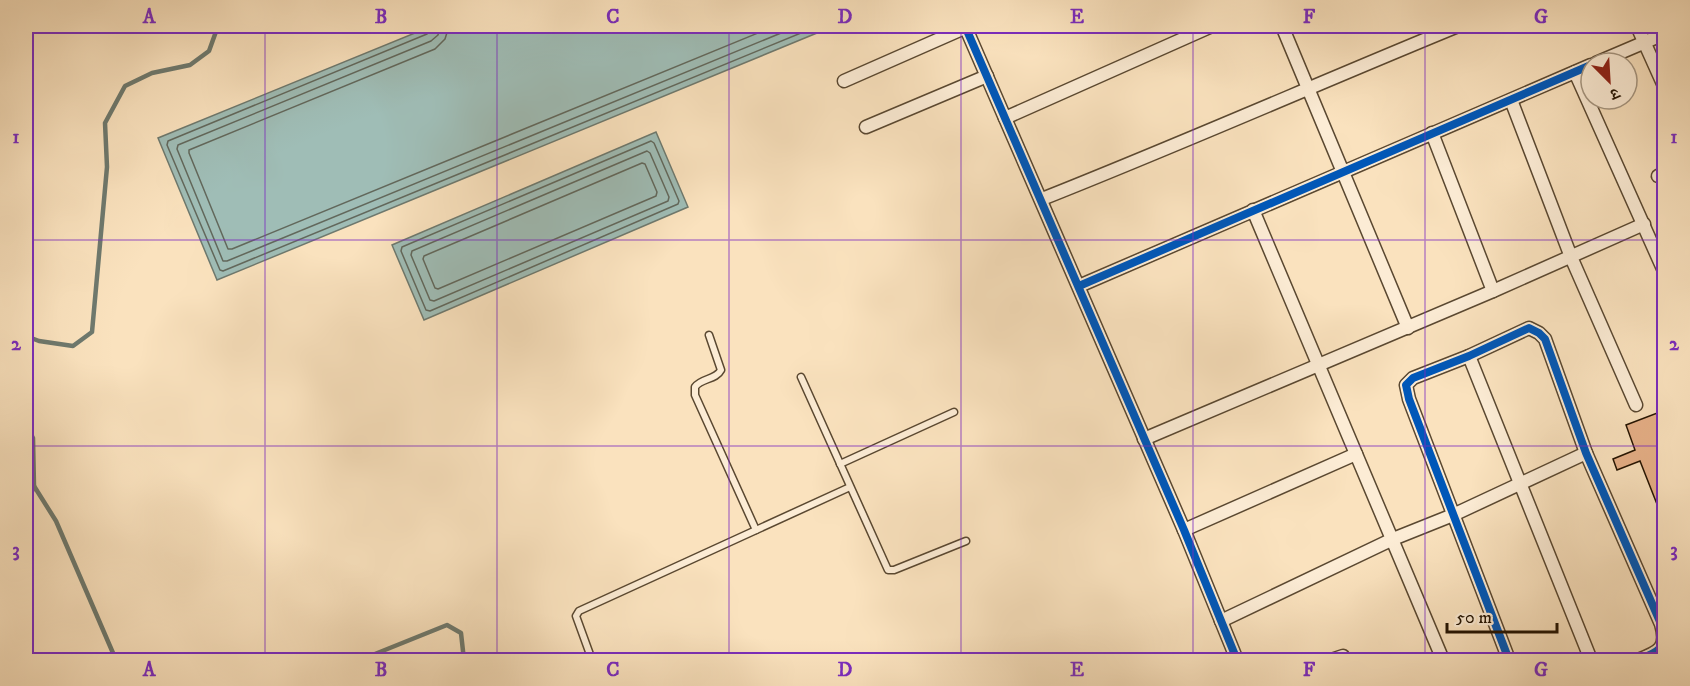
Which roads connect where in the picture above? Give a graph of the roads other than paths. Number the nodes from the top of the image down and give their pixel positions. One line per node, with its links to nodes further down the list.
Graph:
1 (967, 26): 11 (street); 12 (street)
2 (1282, 26): 14 (street)
3 (1458, 26): 14 (street)
4 (1637, 26): 7 (street)
5 (1203, 27): 16 (street)
6 (1665, 34): 7 (street)
7 (1645, 42): 8 (street); 13 (street)
8 (1624, 51)
9 (1579, 70): 10 (street)
10 (1575, 72): 15 (street); 22 (street)
11 (987, 76): 16 (street); 17 (street)
12 (844, 81)
13 (1665, 86)
14 (1308, 87): 19 (street); 20 (street)
15 (1511, 100): 18 (street); 23 (street)
16 (1005, 118): 20 (street)
17 (867, 127)
18 (1432, 133): 19 (street); 26 (street)
19 (1343, 172): 21 (street); 27 (street)
20 (1042, 199): 25 (street)
21 (1253, 210): 25 (street); 30 (street)
22 (1644, 224): 23 (street); 24 (street)
23 (1571, 257): 26 (street); 32 (street)
24 (1665, 271)
25 (1079, 286): 34 (street)
26 (1493, 291): 27 (street)
27 (1407, 327): 30 (street)
28 (710, 335): 41 (lane)
29 (1469, 356): 35 (street); 38 (street); 40 (street)
30 (1319, 365): 34 (street); 36 (street)
31 (801, 377): 37 (lane)
32 (1636, 405)
33 (954, 412): 37 (lane)
34 (1144, 439): 42 (street)
35 (1586, 453): 38 (street); 51 (street)
36 (1356, 454): 42 (street); 43 (street)
37 (840, 464): 39 (lane)
38 (1519, 483): 40 (street); 50 (street)
39 (850, 487): 41 (lane); 44 (lane)
40 (1453, 515): 43 (street); 49 (street)
41 (756, 530): 46 (lane)
42 (1184, 530): 45 (street)
43 (1393, 539): 45 (street); 48 (street)
44 (966, 541)
45 (1221, 621): 47 (street)
46 (592, 660)
47 (1237, 660)
48 (1443, 660)
49 (1509, 660)
50 (1591, 660)
51 (1638, 660)

